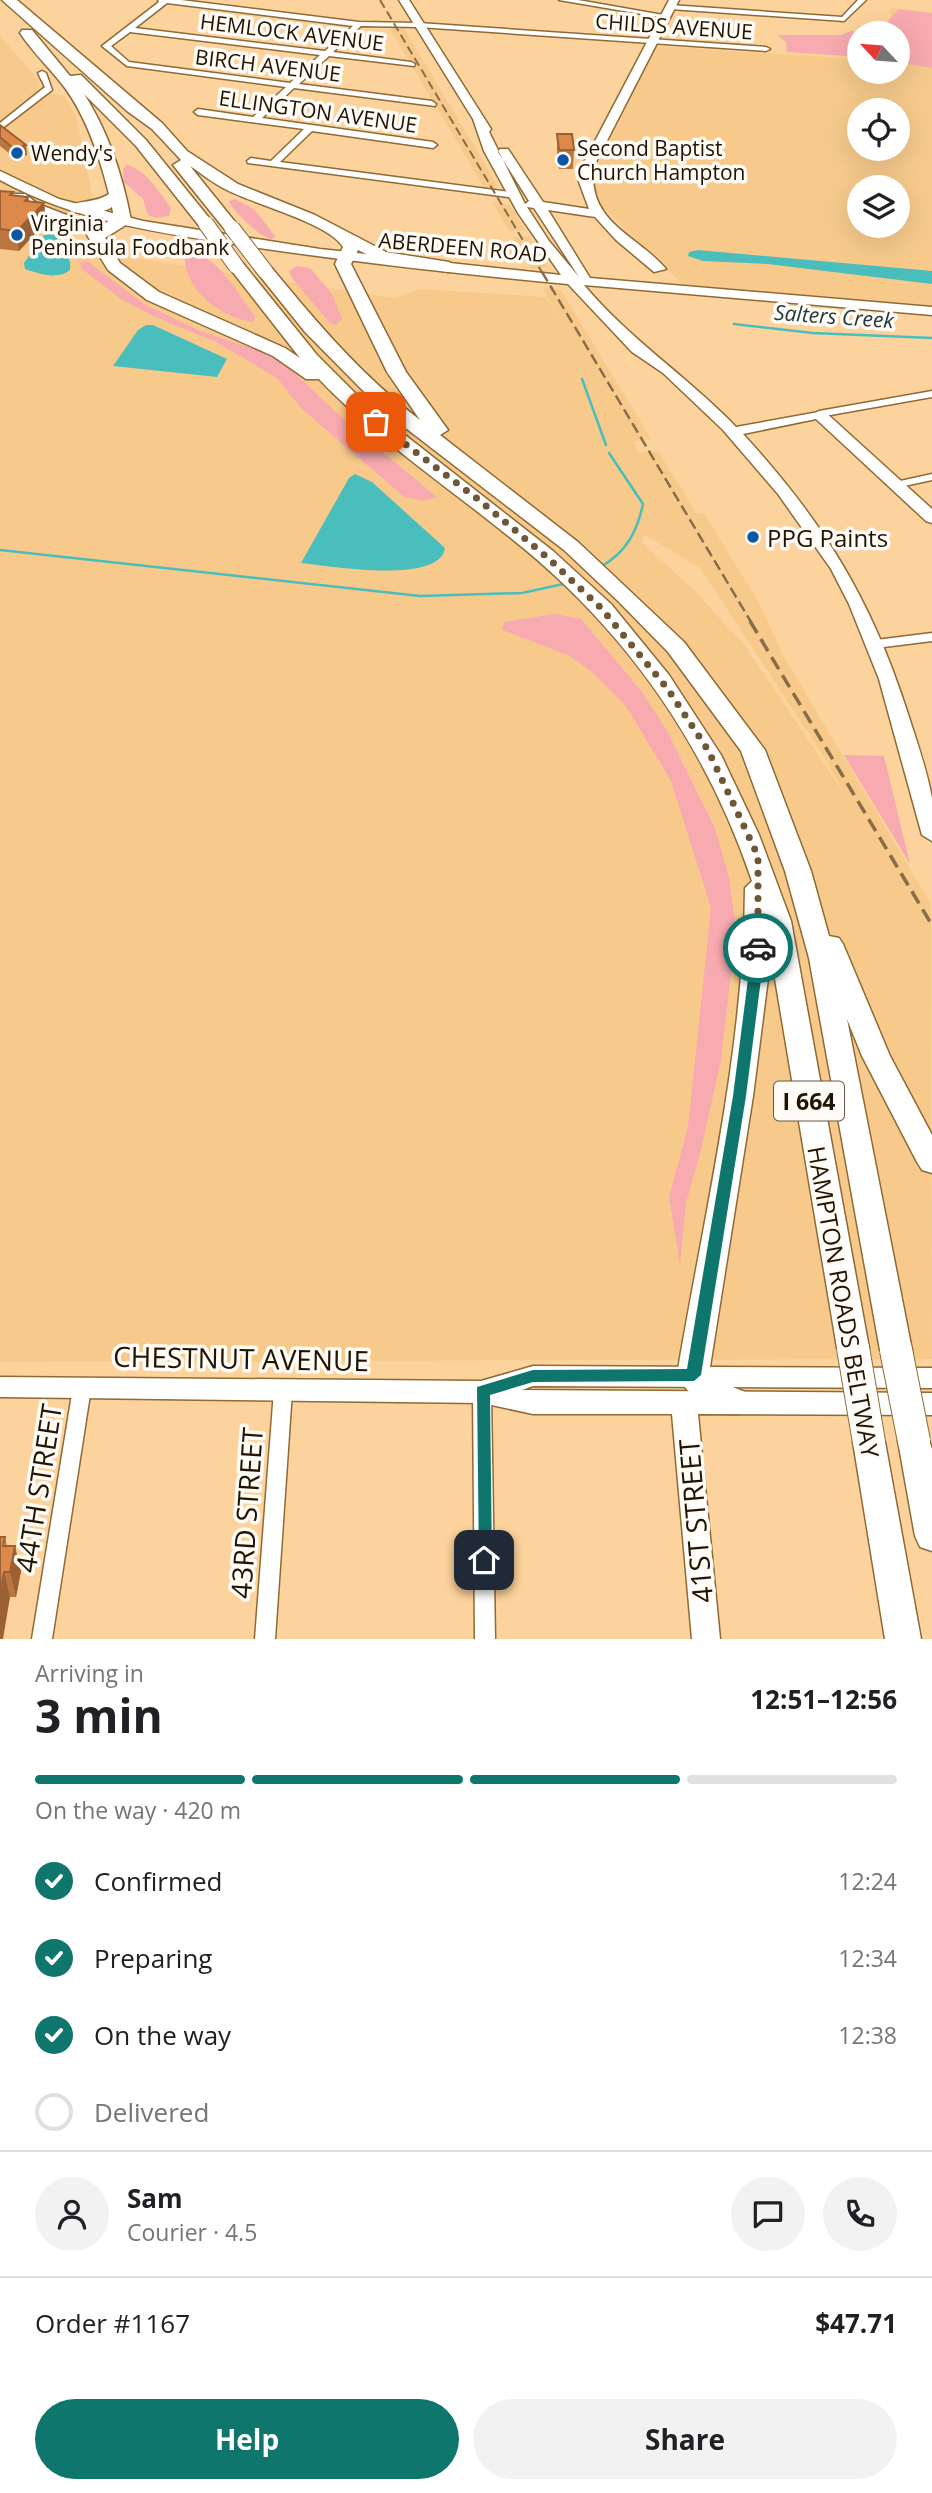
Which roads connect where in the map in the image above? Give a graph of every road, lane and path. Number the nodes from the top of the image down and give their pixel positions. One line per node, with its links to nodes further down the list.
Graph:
1 (9, 0): 18 (highway, HAMPTON ROADS BELTWAY / I 664)
2 (164, 0): 8 (street, CHILDS AVENUE); 10 (street)
3 (404, 0): 9 (main road)
4 (563, 0): 6 (street)
5 (862, 0): 6 (street)
6 (670, 7): 12 (main road)
7 (0, 9): 11 (highway, HAMPTON ROADS BELTWAY / I 664)
8 (359, 24): 9 (street, CHILDS AVENUE); 14 (street)
9 (419, 25): 12 (street, CHILDS AVENUE); 22 (main road)
10 (128, 29): 14 (street, HEMLOCK AVENUE); 17 (street, BIRCH AVENUE)
11 (27, 33): 30 (highway); 48 (highway, HAMPTON ROADS BELTWAY / I 664, bridge)
12 (652, 42): 13 (street, CHILDS AVENUE); 35 (main road)
13 (766, 50)
14 (326, 54): 15 (street, HEMLOCK AVENUE); 17 (street)
15 (411, 64)
16 (42, 73): 23 (street)
17 (292, 85): 19 (street, BIRCH AVENUE); 21 (street)
18 (121, 96): 37 (highway); 51 (highway, HAMPTON ROADS BELTWAY / I 664, bridge)
19 (432, 104)
20 (198, 111): 21 (street, ELLINGTON AVENUE)
21 (256, 119): 24 (street, ELLINGTON AVENUE)
22 (478, 120): 32 (main road); 33 (main road)
23 (0, 127)
24 (312, 127): 25 (street, ELLINGTON AVENUE); 27 (street)
25 (433, 145)
26 (251, 161): 27 (street)
27 (273, 164): 32 (street)
28 (0, 175): 34 (main road, ABERDEEN ROAD)
29 (0, 187): 31 (main road, ABERDEEN ROAD)
30 (117, 196): 34 (highway); 36 (highway)
31 (19, 197): 36 (main road, ABERDEEN ROAD); 38 (highway)
32 (517, 198): 33 (main road); 43 (main road)
33 (537, 202): 35 (main road); 43 (main road)
34 (75, 208): 36 (main road, ABERDEEN ROAD)
35 (595, 211): 42 (main road)
36 (119, 223): 38 (highway); 39 (main road, ABERDEEN ROAD)
37 (345, 237): 39 (highway); 40 (highway)
38 (97, 238): 48 (highway)
39 (344, 260): 40 (main road, ABERDEEN ROAD); 41 (main road, ABERDEEN ROAD); 46 (highway)
40 (449, 267): 43 (main road, ABERDEEN ROAD)
41 (384, 269): 43 (main road, ABERDEEN ROAD); 46 (highway)
42 (659, 269)
43 (583, 283): 44 (main road, ABERDEEN ROAD); 45 (main road, ABERDEEN ROAD); 50 (main road)
44 (932, 311)
45 (932, 317)
46 (375, 327): 51 (highway)
47 (932, 394): 49 (street)
48 (359, 408): 58 (highway, HAMPTON ROADS BELTWAY / I 664)
49 (819, 414): 50 (main road); 53 (main road)
50 (731, 432): 56 (main road)
51 (473, 470): 59 (highway, HAMPTON ROADS BELTWAY / I 664)
52 (932, 477): 53 (street)
53 (895, 485): 54 (main road)
54 (932, 518)
55 (930, 640): 56 (street)
56 (876, 644): 57 (main road)
57 (932, 835)
58 (758, 856): 64 (highway); 74 (highway, HAMPTON ROADS BELTWAY / I 664, bridge)
59 (799, 871): 60 (highway); 69 (highway, HAMPTON ROADS BELTWAY / I 664, bridge)
60 (932, 1162)
61 (932, 1378): 64 (main road, CHESTNUT AVENUE)
62 (0, 1387): 63 (main road, CHESTNUT AVENUE)
63 (82, 1388): 65 (main road, CHESTNUT AVENUE); 70 (street, 44TH STREET)
64 (689, 1388): 66 (main road, CHESTNUT AVENUE); 67 (highway); 73 (main road, 41ST STREET)
65 (283, 1391): 66 (main road, CHESTNUT AVENUE); 71 (street, 43RD STREET)
66 (482, 1392): 72 (street)
67 (734, 1402): 68 (main road)
68 (932, 1404)
69 (932, 1536)
70 (42, 1639)
71 (265, 1639)
72 (485, 1639)
73 (706, 1639)
74 (903, 1639)

